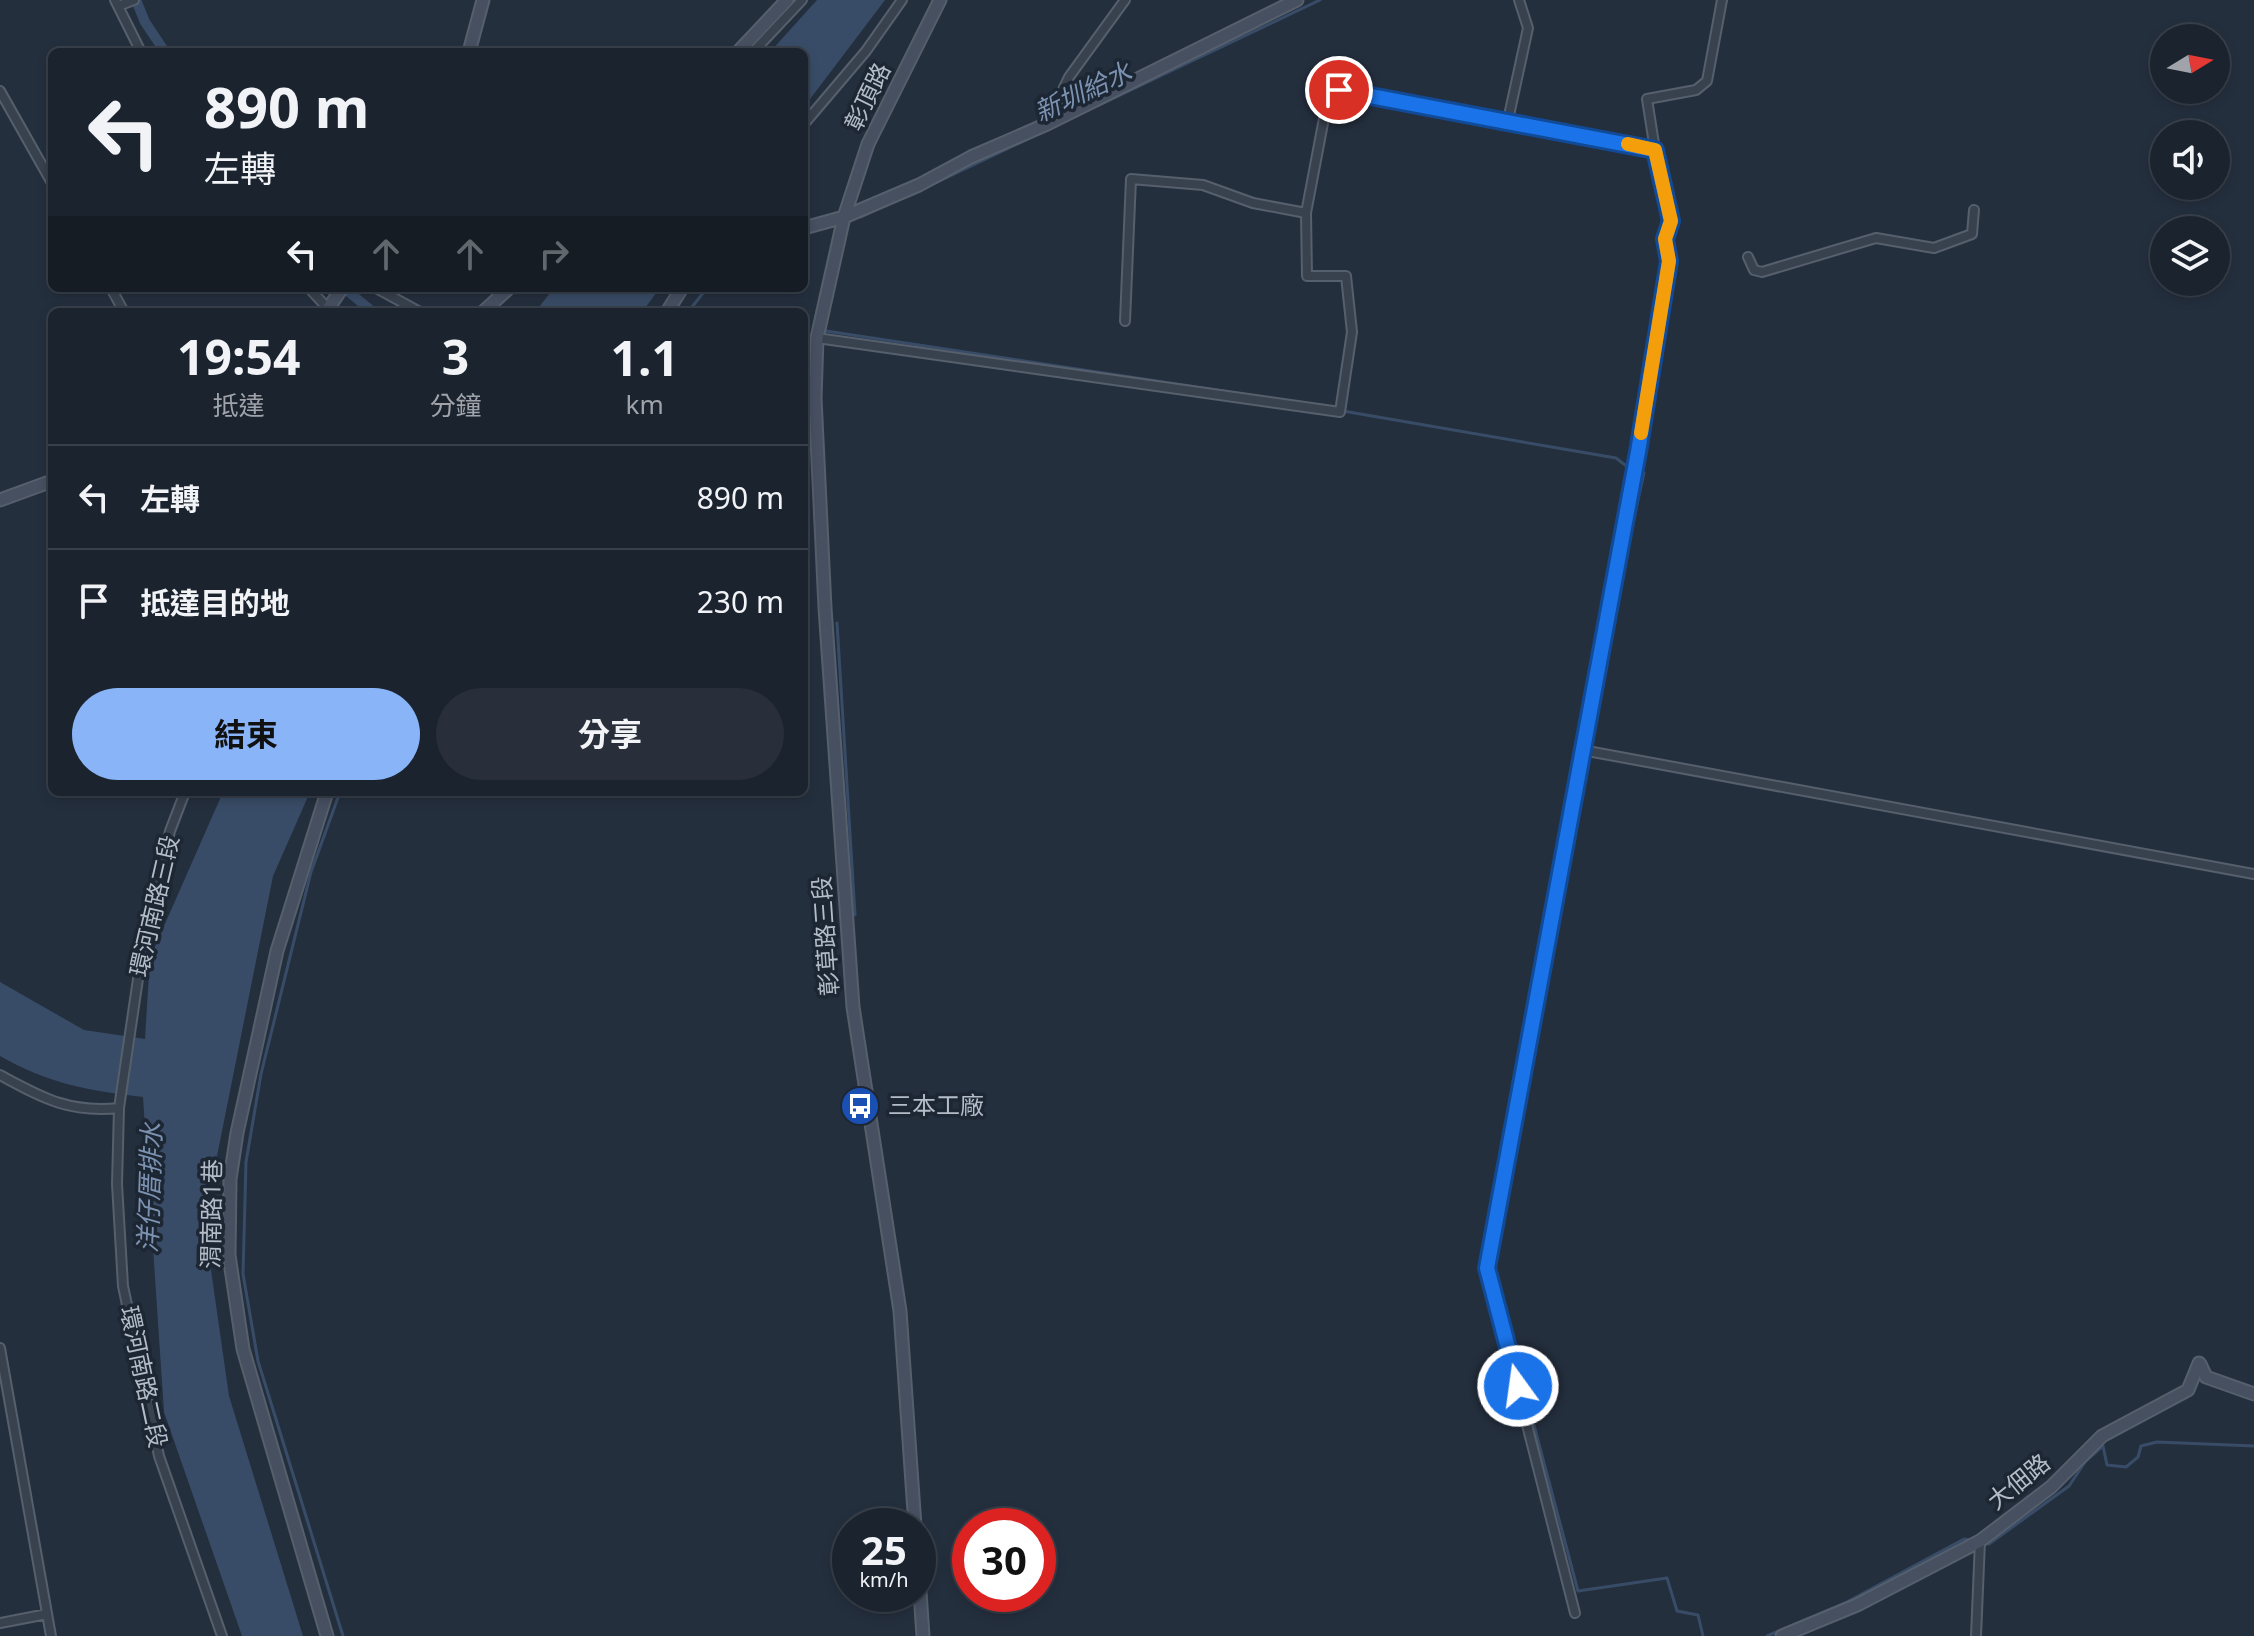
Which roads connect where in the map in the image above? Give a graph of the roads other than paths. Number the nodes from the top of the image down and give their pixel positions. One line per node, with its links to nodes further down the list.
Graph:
1 (134, 0): 11 (street)
2 (483, 0): 13 (street)
3 (787, 0): 14 (street)
4 (802, 0): 15 (street)
5 (902, 0): 17 (street)
6 (940, 0): 24 (street, 彰頂路)
7 (1125, 0): 19 (street)
8 (1297, 0): 19 (street)
9 (1519, 0): 18 (street)
10 (1722, 0): 20 (street)
11 (118, 3): 12 (street)
12 (139, 48)
13 (470, 48)
14 (742, 48)
15 (757, 48)
16 (0, 91): 21 (street)
17 (808, 119)
18 (1508, 120): 20 (street); 23 (street)
19 (1047, 124): 24 (street)
20 (1655, 150): 37 (street)
21 (48, 176)
22 (1974, 210): 26 (street)
23 (1306, 213): 33 (street); 34 (street)
24 (844, 223): 25 (street); 34 (street, 彰頂路)
25 (808, 228)
26 (1748, 257)
27 (313, 292): 30 (street)
28 (383, 292): 31 (street)
29 (505, 292): 32 (street)
30 (328, 308)
31 (413, 308)
32 (487, 308)
33 (1125, 321)
34 (817, 338): 45 (street, 彰草路三段)
35 (48, 482): 36 (street)
36 (0, 500)
37 (1582, 750): 40 (street); 48 (street)
38 (184, 796): 42 (street, 環河南路三段)
39 (326, 796): 53 (street, 渭南路1巷)
40 (2254, 874)
41 (0, 1075): 42 (street)
42 (119, 1108): 52 (street, 環河南路二段)
43 (0, 1348): 49 (street)
44 (2254, 1394): 46 (street, 大佃路)
45 (914, 1508)
46 (1980, 1541): 55 (street, 大佃路); 56 (street)
47 (921, 1612): 54 (street)
48 (1575, 1613)
49 (47, 1614): 50 (street); 51 (street)
50 (0, 1623)
51 (51, 1636)
52 (222, 1636)
53 (327, 1636)
54 (923, 1636)
55 (1782, 1636)
56 (1976, 1636)

